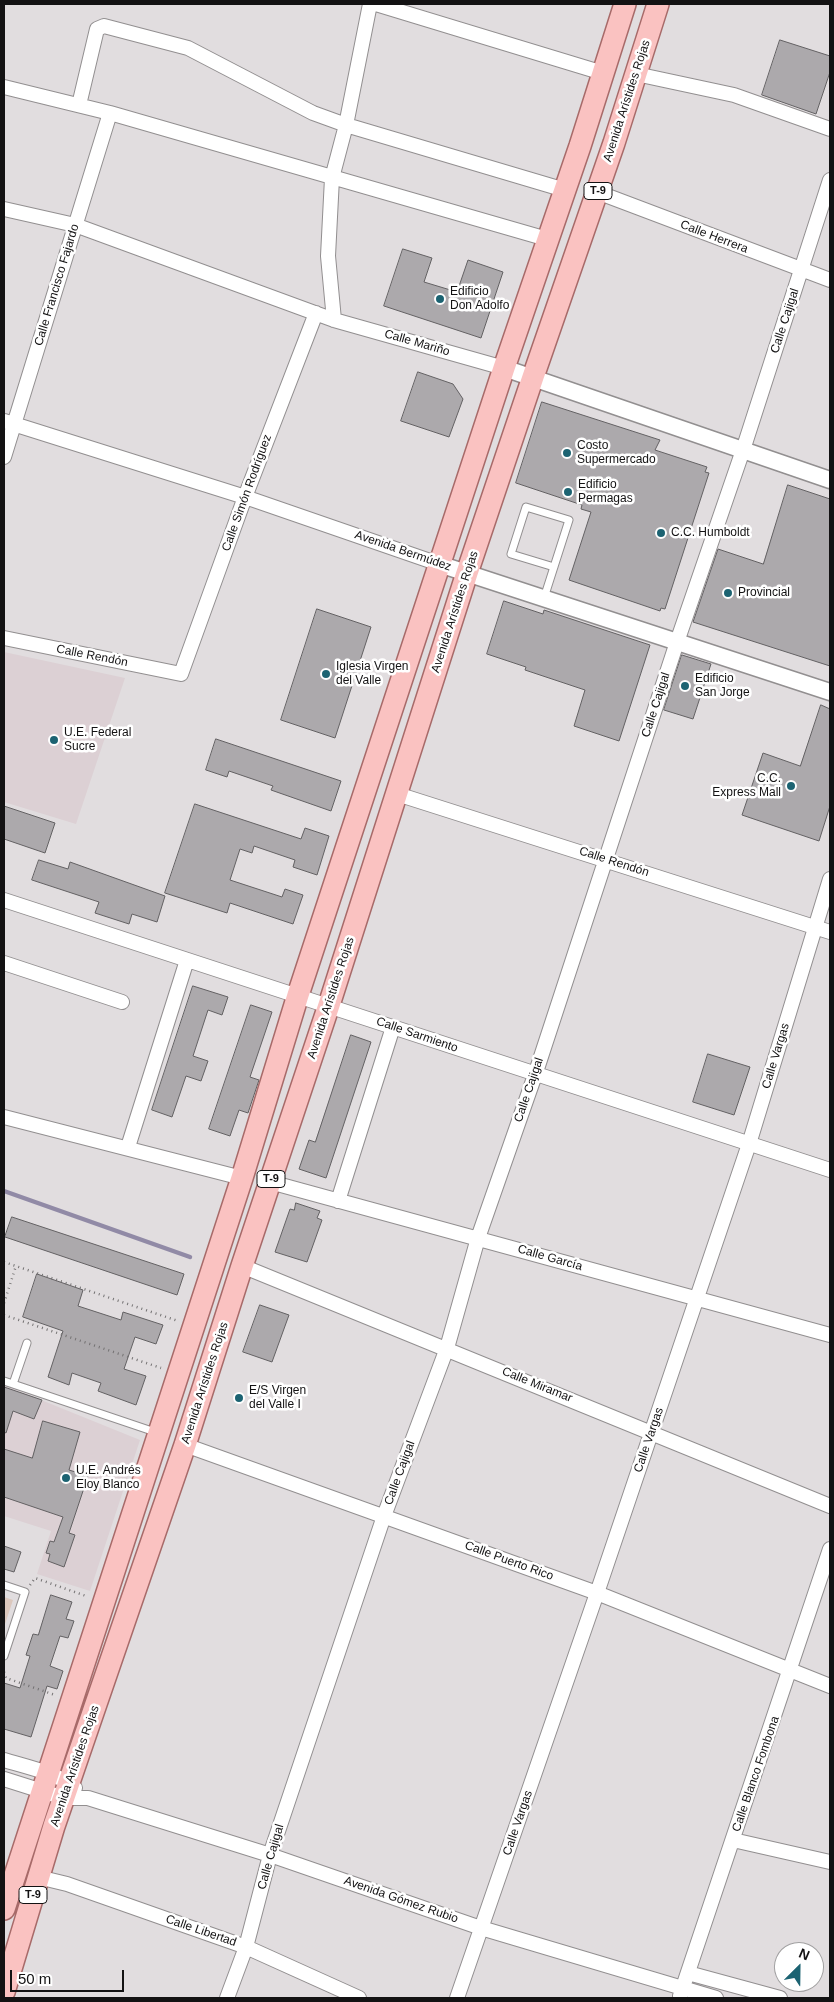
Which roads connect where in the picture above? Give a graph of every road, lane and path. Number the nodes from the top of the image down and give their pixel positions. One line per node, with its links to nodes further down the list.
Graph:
1 (370, 4): 11 (street)
2 (376, 4): 5 (street)
3 (625, 4): 6 (main road, Avenida Arístides Rojas / T-9)
4 (658, 4): 7 (main road, Avenida Arístides Rojas / T-9)
5 (410, 9): 6 (street)
6 (603, 73): 15 (main road, Avenida Arístides Rojas / T-9)
7 (636, 74): 12 (street); 16 (main road, Avenida Arístides Rojas / T-9)
8 (4, 86): 9 (street)
9 (79, 105): 10 (street); 11 (street)
10 (110, 113): 13 (street); 18 (street, Calle Francisco Fajardo)
11 (346, 126): 13 (street); 15 (street)
12 (830, 129)
13 (332, 178): 19 (street); 23 (street)
14 (830, 180): 20 (street, Calle Cajigal)
15 (564, 190): 19 (main road, Avenida Arístides Rojas / T-9)
16 (597, 192): 20 (street, Calle Herrera); 25 (main road, Avenida Arístides Rojas / T-9)
17 (4, 209): 18 (street, Calle Mariño)
18 (75, 225): 22 (street, Calle Mariño); 26 (street, Calle Francisco Fajardo)
19 (547, 239): 24 (main road, Avenida Arístides Rojas / T-9)
20 (802, 270): 21 (street, Calle Herrera); 27 (street, Calle Cajigal)
21 (830, 280)
22 (316, 313): 23 (street, Calle Mariño); 30 (street, Calle Simón Rodríguez)
23 (334, 320): 24 (street, Calle Mariño)
24 (504, 368): 25 (street, Calle Mariño); 31 (main road, Avenida Arístides Rojas / T-9)
25 (533, 377): 27 (street, Calle Mariño); 33 (main road, Avenida Arístides Rojas / T-9)
26 (8, 423): 28 (street, Calle Francisco Fajardo); 30 (street, Avenida Bermúdez)
27 (743, 450): 29 (street, Calle Mariño); 36 (street, Calle Cajigal)
28 (4, 457)
29 (830, 480)
30 (245, 497): 31 (street, Avenida Bermúdez); 37 (street, Calle Simón Rodríguez)
31 (439, 564): 33 (street, Avenida Bermúdez); 47 (main road, Avenida Arístides Rojas / T-9)
32 (554, 567): 32 (lane); 34 (lane)
33 (467, 573): 34 (street, Avenida Bermúdez); 39 (main road, Avenida Arístides Rojas / T-9)
34 (544, 598): 36 (street, Avenida Bermúdez)
35 (4, 638): 37 (street, Calle Rendón)
36 (677, 642): 38 (street, Avenida Bermúdez); 40 (street, Calle Cajigal)
37 (181, 674)
38 (830, 692)
39 (397, 794): 40 (street, Calle Rendón); 49 (main road, Avenida Arístides Rojas / T-9)
40 (605, 859): 43 (street, Calle Rendón); 51 (street, Calle Cajigal)
41 (830, 879): 43 (street, Calle Vargas)
42 (4, 900): 45 (street, Calle Sarmiento)
43 (815, 927): 44 (street, Calle Rendón); 53 (street, Calle Vargas)
44 (830, 932)
45 (187, 960): 47 (street, Calle Sarmiento); 54 (street)
46 (4, 963): 48 (street)
47 (298, 995): 49 (street, Calle Sarmiento); 56 (main road, Avenida Arístides Rojas / T-9)
48 (122, 1002)
49 (329, 1005): 50 (street, Calle Sarmiento); 57 (main road, Avenida Arístides Rojas / T-9)
50 (393, 1027): 51 (street, Calle Sarmiento); 58 (street)
51 (535, 1075): 53 (street, Calle Sarmiento); 59 (street, Calle Cajigal)
52 (4, 1117): 54 (street)
53 (749, 1144): 55 (street, Calle Sarmiento); 63 (street, Calle Vargas)
54 (128, 1148): 56 (street)
55 (830, 1170)
56 (242, 1178): 66 (main road, Avenida Arístides Rojas / T-9)
57 (270, 1182): 58 (street, Calle García); 62 (main road, Avenida Arístides Rojas / T-9)
58 (338, 1200): 59 (street, Calle García)
59 (478, 1238): 63 (street, Calle García); 69 (street, Calle Cajigal)
60 (4, 1262): 61 (path)
61 (16, 1266): 64 (path); 66 (path)
62 (242, 1266): 69 (street, Calle Miramar); 75 (main road, Avenida Arístides Rojas / T-9)
63 (696, 1300): 67 (street, Calle García); 73 (street, Calle Vargas)
64 (4, 1304)
65 (4, 1315): 70 (path)
66 (193, 1326): 70 (main road, Avenida Arístides Rojas / T-9)
67 (830, 1335)
68 (27, 1343): 72 (lane)
69 (447, 1348): 73 (street, Calle Miramar); 77 (street, Calle Cajigal)
70 (178, 1374): 74 (main road, Avenida Arístides Rojas / T-9)
71 (4, 1381): 72 (lane)
72 (13, 1384): 74 (lane)
73 (652, 1432): 76 (street, Calle Miramar); 81 (street, Calle Vargas)
74 (158, 1433): 82 (main road, Avenida Arístides Rojas / T-9)
75 (185, 1445): 77 (street, Calle Puerto Rico); 91 (main road, Avenida Arístides Rojas / T-9)
76 (830, 1506)
77 (384, 1516): 81 (street, Calle Puerto Rico); 93 (street, Calle Cajigal)
78 (830, 1549): 84 (street, Calle Blanco Fombona)
79 (4, 1585): 80 (lane)
80 (25, 1592): 82 (path); 83 (lane)
81 (598, 1593): 84 (street, Calle Puerto Rico); 97 (street, Calle Vargas)
82 (103, 1601): 87 (main road, Avenida Arístides Rojas / T-9)
83 (4, 1656)
84 (791, 1669): 86 (street, Calle Puerto Rico); 92 (street, Calle Blanco Fombona)
85 (4, 1672): 87 (path)
86 (830, 1686)
87 (71, 1700): 90 (main road, Avenida Arístides Rojas / T-9)
88 (4, 1760): 90 (street)
89 (4, 1780): 90 (street)
90 (44, 1782): 91 (street, Avenida Gómez Rubio); 96 (main road, Avenida Arístides Rojas / T-9)
91 (67, 1790): 93 (street, Avenida Gómez Rubio); 95 (main road, Avenida Arístides Rojas / T-9)
92 (733, 1840): 94 (street); 99 (street, Calle Blanco Fombona)
93 (270, 1855): 97 (street, Avenida Gómez Rubio); 98 (street, Calle Cajigal)
94 (830, 1862)
95 (38, 1877): 98 (street, Calle Libertad); 100 (main road, Avenida Arístides Rojas / T-9)
96 (4, 1909)
97 (481, 1928): 101 (street, Avenida Gómez Rubio); 104 (street, Calle Vargas)
98 (246, 1947): 102 (street, Calle Cajigal); 103 (street, Calle Libertad)
99 (688, 1973): 101 (street, Calle Blanco Fombona); 106 (street)
100 (4, 1992)
101 (681, 1994): 105 (street, Avenida Gómez Rubio)
102 (227, 1998)
103 (359, 1998)
104 (457, 1998)
105 (716, 1998)
106 (780, 1998)

